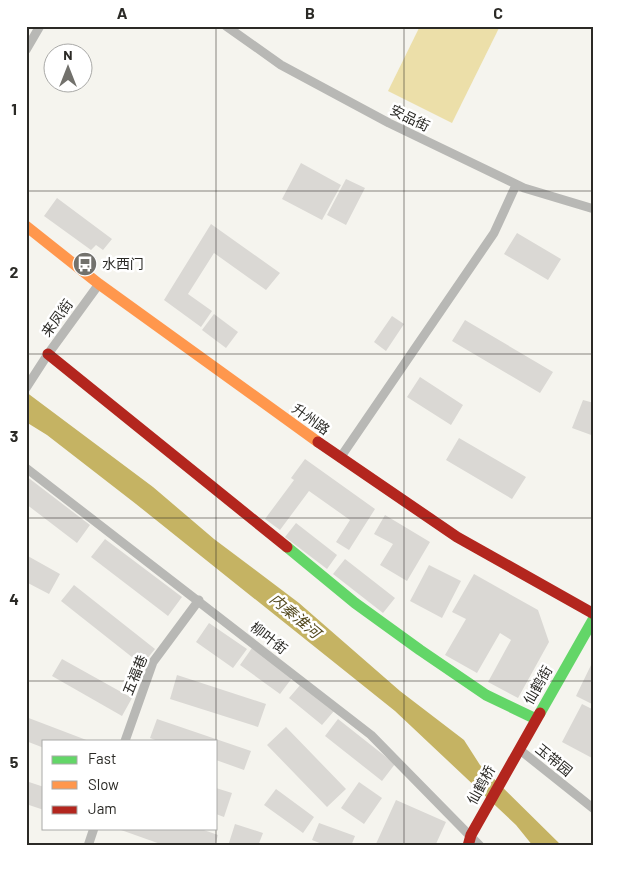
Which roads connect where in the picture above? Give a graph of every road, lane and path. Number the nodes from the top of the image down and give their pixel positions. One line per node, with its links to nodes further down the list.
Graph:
1 (40, 26): 3 (street)
2 (226, 26): 4 (street, 安品街)
3 (26, 50)
4 (516, 185): 5 (street, 安品街); 10 (street)
5 (594, 209)
6 (26, 226): 7 (street, 升州路)
7 (99, 284): 8 (street, 来凤街); 10 (street, 升州路)
8 (48, 354): 9 (street, 来凤街); 15 (street)
9 (26, 388)
10 (340, 458): 13 (street, 升州路)
11 (26, 468): 12 (street, 柳叶街)
12 (199, 600): 16 (street, 五福巷); 21 (street, 柳叶街)
13 (594, 614)
14 (594, 618): 15 (street, 仙鹤街)
15 (536, 719): 17 (street, 仙鹤街)
16 (125, 740)
17 (520, 750): 18 (street, 仙鹤街); 19 (street, 玉带园)
18 (509, 766): 21 (street, 仙鹤桥)
19 (593, 807)
20 (93, 830): 22 (street)
21 (469, 841): 23 (street, 柳叶街)
22 (88, 846)
23 (480, 846)

